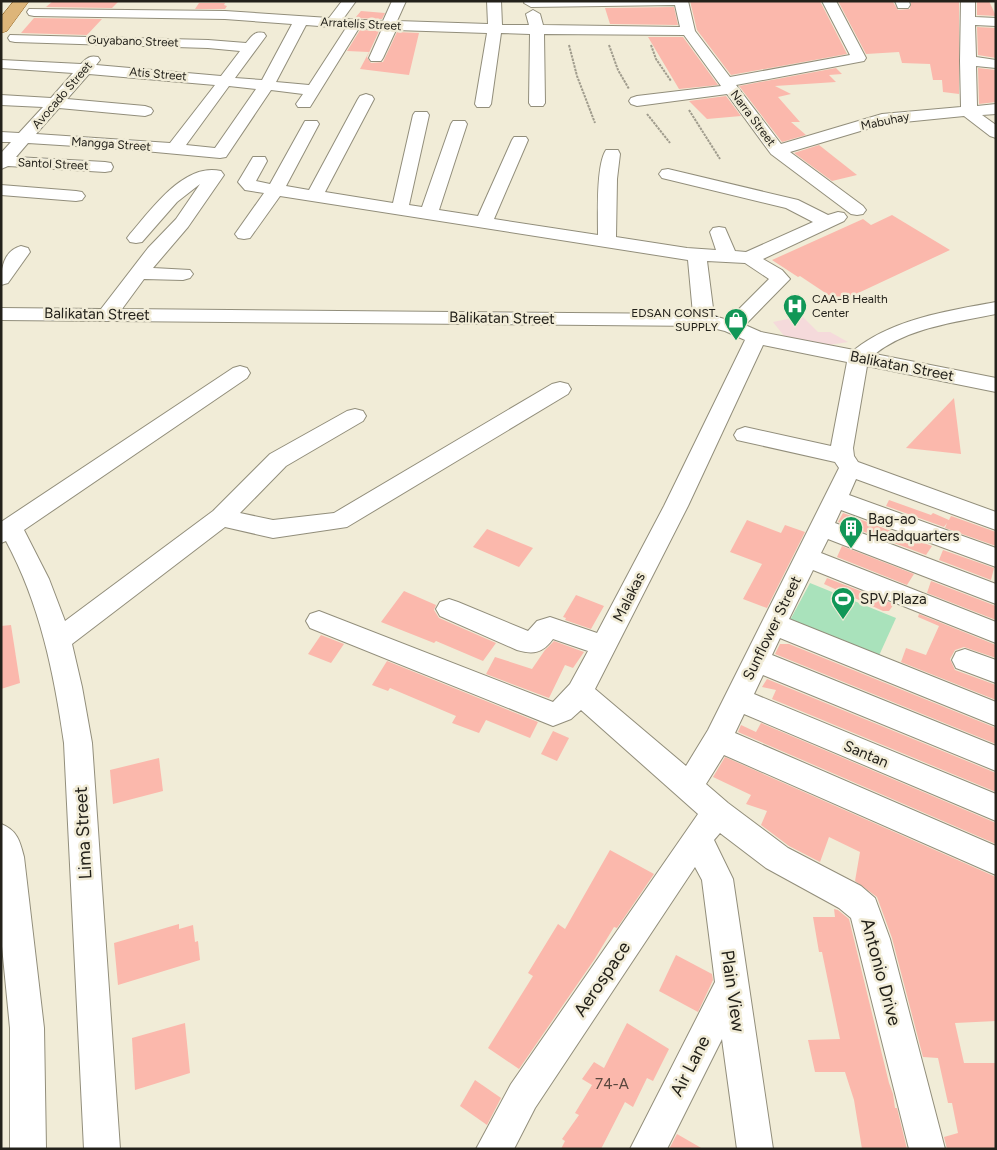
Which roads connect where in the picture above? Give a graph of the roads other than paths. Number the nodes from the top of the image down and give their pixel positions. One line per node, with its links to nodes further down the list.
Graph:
1 (22, 1): 20 (main road)
2 (232, 1): 12 (street)
3 (350, 1): 17 (street)
4 (399, 1): 19 (street)
5 (494, 1): 21 (street)
6 (681, 1): 9 (street); 23 (street, Narra Street)
7 (829, 1): 38 (street)
8 (968, 1): 15 (street)
9 (531, 2): 22 (street)
10 (38, 7): 11 (street, Arratelis Street); 24 (street)
11 (136, 7): 12 (street, Arratelis Street); 25 (street, Avocado Street)
12 (224, 15): 13 (street, Arratelis Street); 26 (street)
13 (272, 18): 14 (street, Arratelis Street); 27 (street)
14 (302, 21): 17 (street, Arratelis Street); 37 (street)
15 (969, 21): 16 (street); 29 (street)
16 (996, 22)
17 (333, 24): 18 (street, Arratelis Street)
18 (355, 24): 19 (street, Arratelis Street); 39 (street)
19 (390, 26): 21 (street, Arratelis Street); 31 (street)
20 (1, 28)
21 (495, 29): 22 (street, Arratelis Street); 45 (street)
22 (537, 30): 23 (street, Arratelis Street); 44 (street)
23 (688, 30): 38 (street, Narra Street)
24 (15, 38): 25 (street, Guyabano Street); 30 (street)
25 (111, 41): 26 (street, Guyabano Street); 34 (street, Avocado Street)
26 (208, 44): 27 (street, Guyabano Street); 35 (street)
27 (250, 48): 36 (street)
28 (996, 50): 29 (street)
29 (968, 54): 33 (street); 49 (street)
30 (1, 57)
31 (376, 58)
32 (1, 64): 34 (street, Atis Street)
33 (996, 64)
34 (85, 68): 35 (street, Atis Street); 43 (street, Avocado Street)
35 (186, 77): 36 (street, Atis Street)
36 (226, 81): 37 (street, Atis Street); 57 (street)
37 (266, 86): 39 (street, Atis Street); 57 (street, Mangga Street)
38 (728, 86): 42 (street); 58 (street, Narra Street)
39 (314, 90): 46 (street)
40 (366, 99): 67 (street)
41 (1, 100): 43 (street)
42 (637, 101)
43 (56, 103): 48 (street); 55 (street, Avocado Street)
44 (537, 103)
45 (483, 104)
46 (302, 106)
47 (996, 109): 49 (street, Mabuhay)
48 (145, 111)
49 (968, 112): 53 (street); 58 (street, Mabuhay)
50 (421, 115): 68 (street)
51 (311, 124): 65 (street)
52 (459, 124): 69 (street)
53 (996, 133)
54 (1, 137): 55 (street, Mangga Street)
55 (25, 138): 57 (street, Mangga Street); 61 (street, Avocado Street)
56 (520, 140): 71 (street)
57 (174, 149)
58 (777, 150): 70 (street, Narra Street)
59 (612, 154): 75 (street)
60 (259, 160): 65 (street)
61 (2, 162): 62 (street, Santol Street)
62 (106, 167)
63 (668, 174): 70 (street)
64 (1, 190): 66 (street)
65 (275, 190): 67 (street); 73 (street)
66 (76, 196)
67 (314, 196): 68 (street)
68 (398, 209): 69 (street)
69 (429, 213): 71 (street)
70 (826, 221): 79 (street)
71 (484, 222): 75 (street)
72 (719, 232): 78 (street)
73 (244, 234)
74 (136, 238): 80 (street)
75 (607, 242): 77 (street)
76 (21, 252): 82 (street)
77 (697, 255): 78 (street); 86 (street)
78 (727, 255): 79 (street)
79 (749, 258): 87 (street)
80 (138, 274): 81 (street); 85 (street)
81 (183, 274)
82 (1, 279)
83 (996, 308): 89 (street)
84 (1, 314): 85 (street, Balikatan Street)
85 (107, 315): 86 (street, Balikatan Street)
86 (704, 320): 87 (street, Balikatan Street)
87 (732, 327): 88 (street, Balikatan Street)
88 (756, 337): 89 (street, Balikatan Street); 109 (street, Malakas)
89 (858, 358): 91 (street, Balikatan Street); 95 (street)
90 (240, 374): 100 (street)
91 (996, 385)
92 (560, 389): 97 (street)
93 (354, 416): 97 (street)
94 (745, 435): 95 (street)
95 (847, 462): 96 (street, Sunflower Street); 98 (street)
96 (835, 499): 99 (street, Sunflower Street); 102 (street)
97 (221, 517): 108 (street)
98 (996, 521)
99 (821, 528): 101 (street, Sunflower Street); 103 (street)
100 (6, 531): 108 (street, Lima Street)
101 (806, 557): 106 (street, Sunflower Street); 107 (street)
102 (996, 558)
103 (996, 594)
104 (449, 609): 109 (street)
105 (319, 621): 113 (street, Malakas)
106 (774, 624): 110 (street, Sunflower Street); 115 (street)
107 (996, 633)
108 (58, 640): 125 (street, Lima Street)
109 (603, 646): 113 (street, Malakas)
110 (756, 660): 114 (street, Sunflower Street); 117 (street)
111 (965, 660): 112 (street)
112 (996, 672)
113 (580, 692): 118 (street)
114 (737, 699): 116 (street, Sunflower Street); 119 (street, Santan)
115 (996, 714)
116 (718, 739): 118 (street, Sunflower Street); 122 (street)
117 (996, 759)
118 (690, 787): 120 (street)
119 (996, 808)
120 (707, 825): 123 (street, Plain View); 126 (street, Aerospace); 129 (street, Antonio Drive)
121 (1, 838): 124 (street)
122 (996, 861)
123 (732, 984): 127 (street, Air Lane); 128 (street, Plain View)
124 (28, 1149)
125 (102, 1149)
126 (494, 1149)
127 (648, 1149)
128 (755, 1149)
129 (927, 1149)

